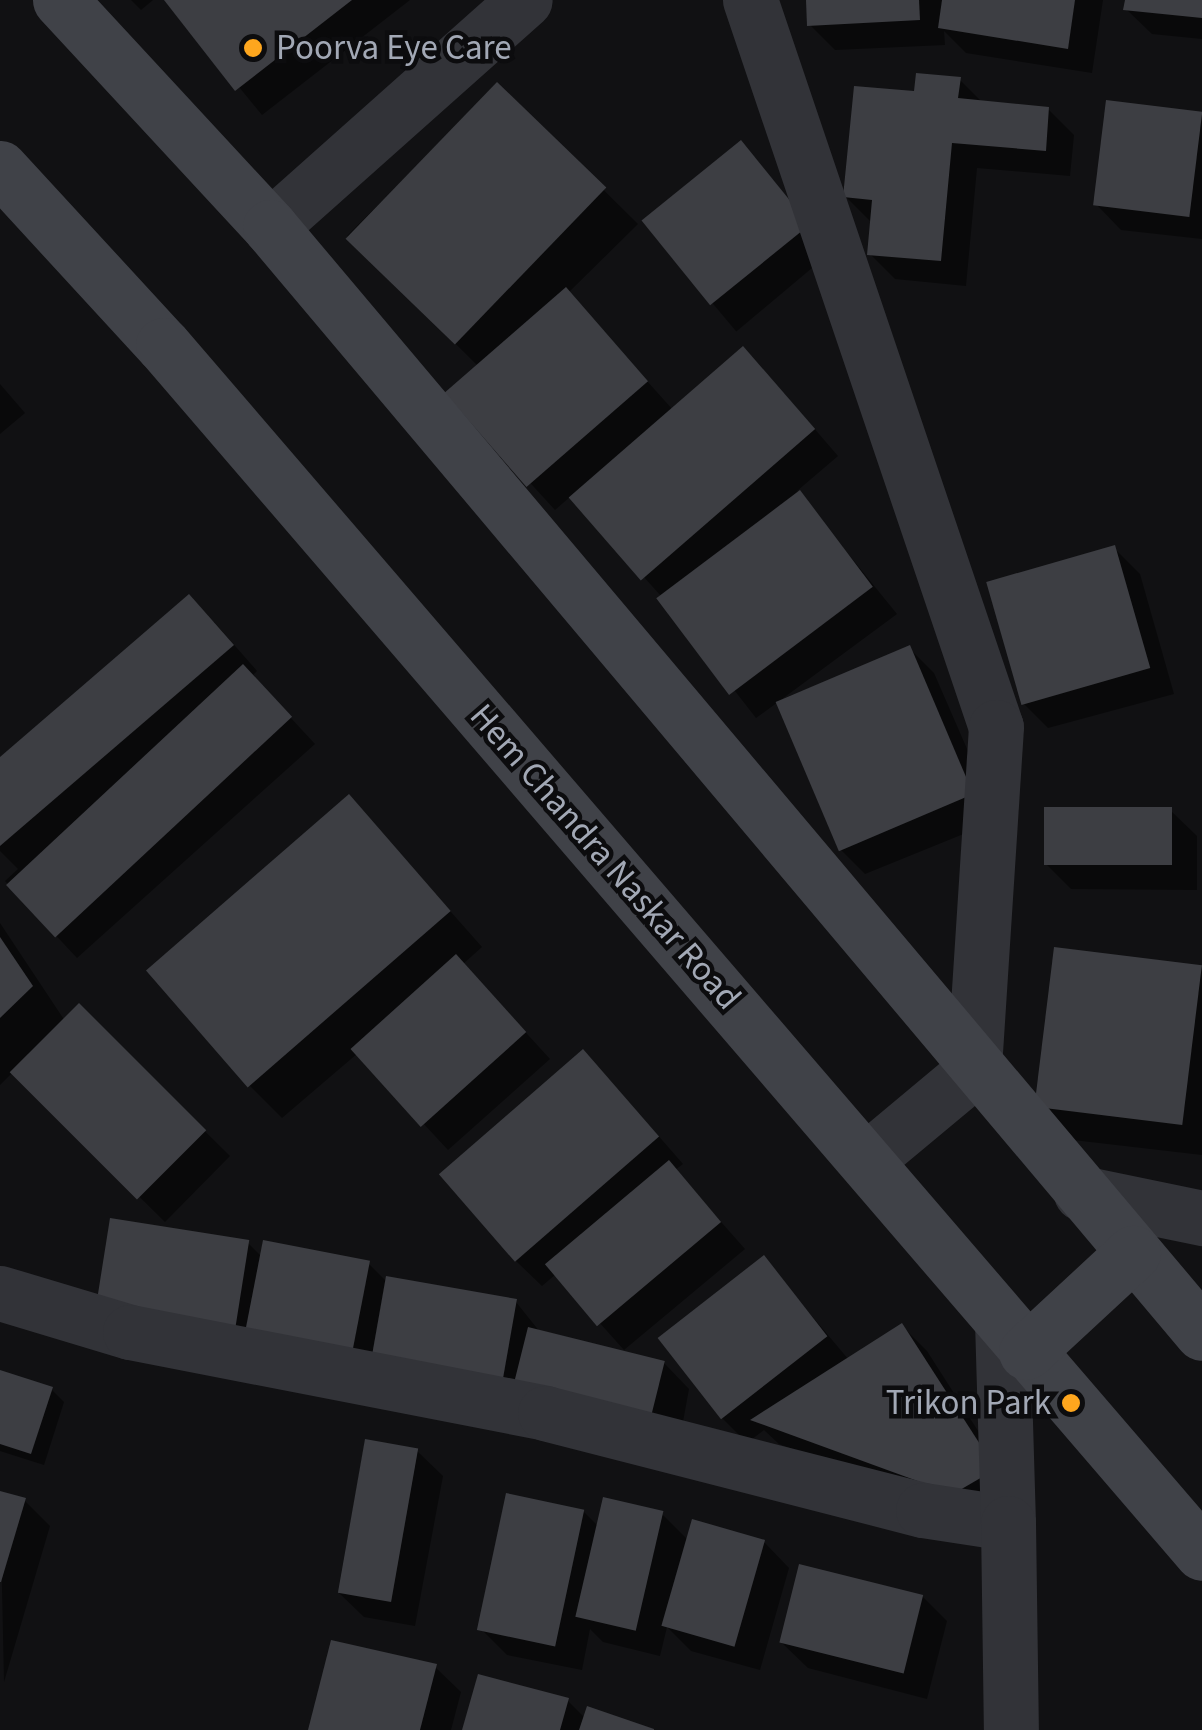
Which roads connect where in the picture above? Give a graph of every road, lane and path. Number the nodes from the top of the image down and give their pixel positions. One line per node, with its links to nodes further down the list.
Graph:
1 (60, 0): 5 (main road)
2 (524, 0): 5 (street)
3 (750, 0): 6 (street)
4 (0, 168): 7 (main road, Hem Chandra Naskar Road)
5 (270, 227): 6 (main road)
6 (974, 1070): 7 (street); 8 (main road)
7 (866, 1160): 13 (main road, Hem Chandra Naskar Road)
8 (1081, 1193): 9 (street); 10 (main road)
9 (1202, 1218)
10 (1133, 1254): 12 (main road); 13 (main road)
11 (0, 1294): 14 (street)
12 (1202, 1334)
13 (1014, 1337): 14 (street); 15 (main road, Hem Chandra Naskar Road)
14 (1008, 1523): 16 (street)
15 (1202, 1553)
16 (1011, 1730)

